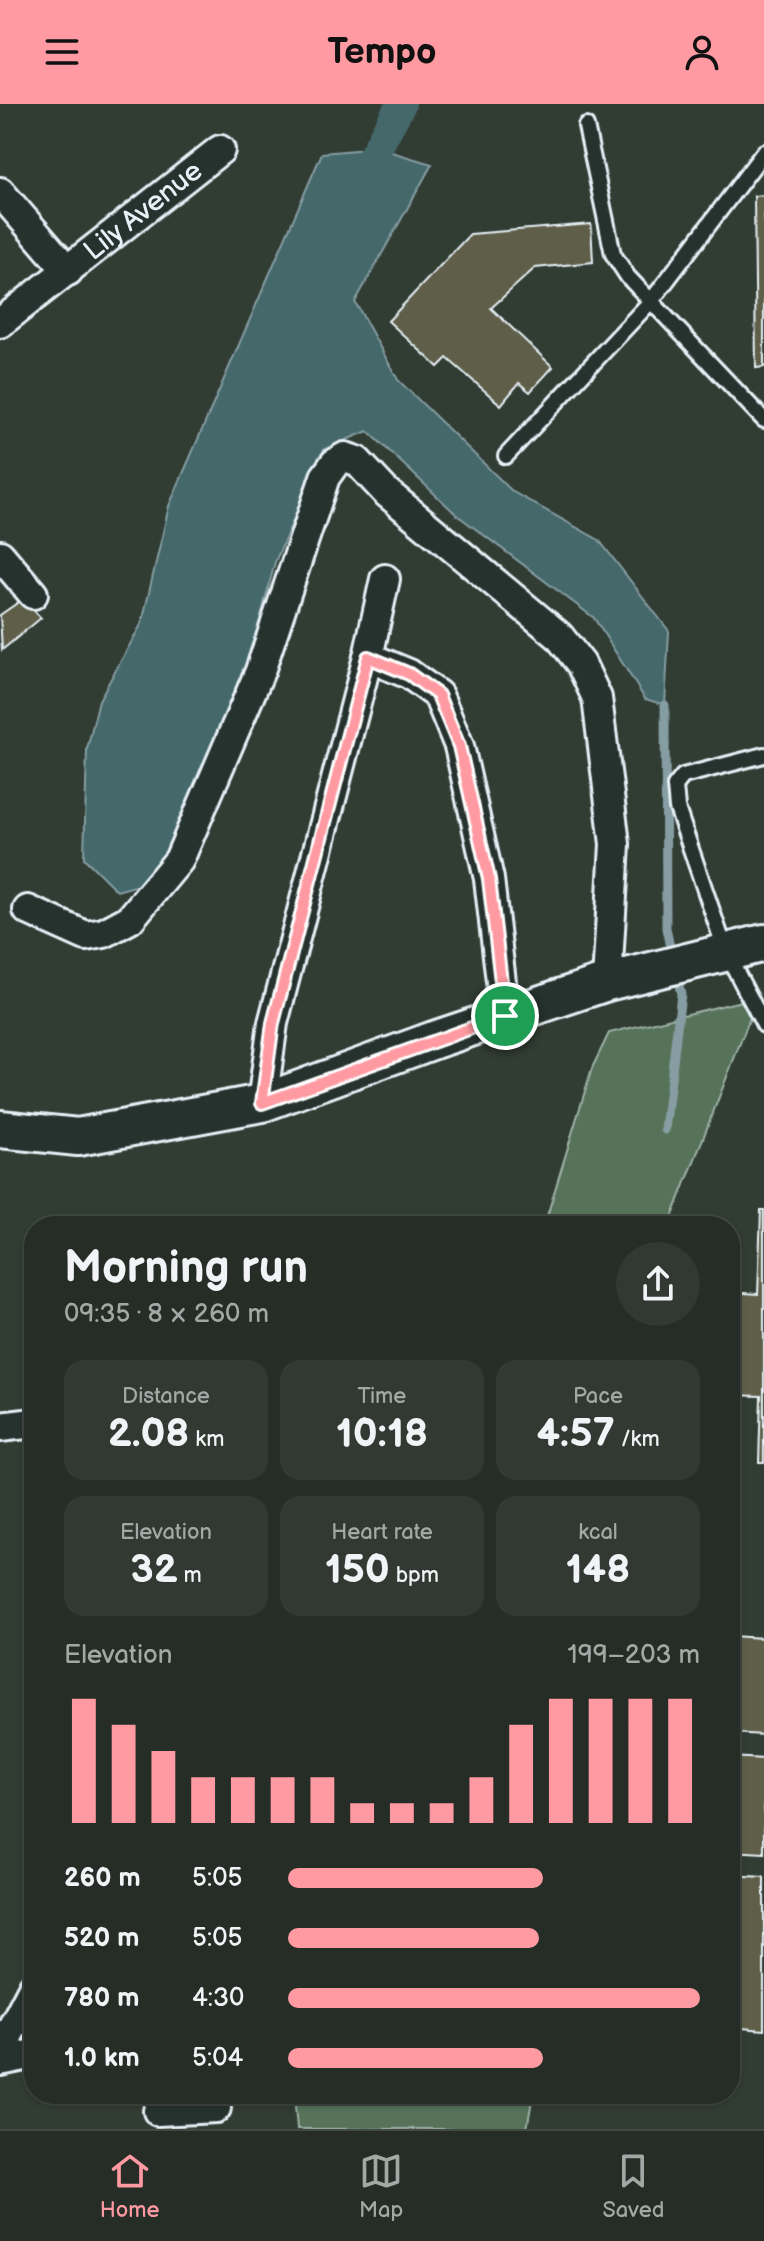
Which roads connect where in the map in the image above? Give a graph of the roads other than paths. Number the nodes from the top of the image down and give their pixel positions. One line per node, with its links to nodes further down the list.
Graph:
1 (586, 126): 6 (lane)
2 (220, 150): 5 (street, Lily Avenue)
3 (764, 152): 6 (lane)
4 (0, 192): 5 (street, Lily Avenue)
5 (68, 271): 7 (street, Lily Avenue)
6 (652, 300): 8 (lane); 9 (lane)
7 (0, 323)
8 (764, 420)
9 (506, 456)
10 (0, 555): 12 (street)
11 (385, 579): 13 (street)
12 (33, 594)
13 (368, 657): 19 (street); 21 (street)
14 (764, 755): 17 (lane)
15 (28, 910): 18 (street)
16 (764, 943): 17 (street)
17 (714, 955): 18 (street); 20 (lane)
18 (620, 979): 19 (street)
19 (505, 1016): 21 (street)
20 (764, 1025)
21 (262, 1103): 22 (street)
22 (0, 1129)
23 (24, 1424): 24 (street)
24 (0, 1427)
25 (24, 2005): 26 (street)
26 (0, 2051)
27 (24, 2056): 28 (street)
28 (0, 2061)
29 (216, 2108): 30 (street)
30 (157, 2111)

